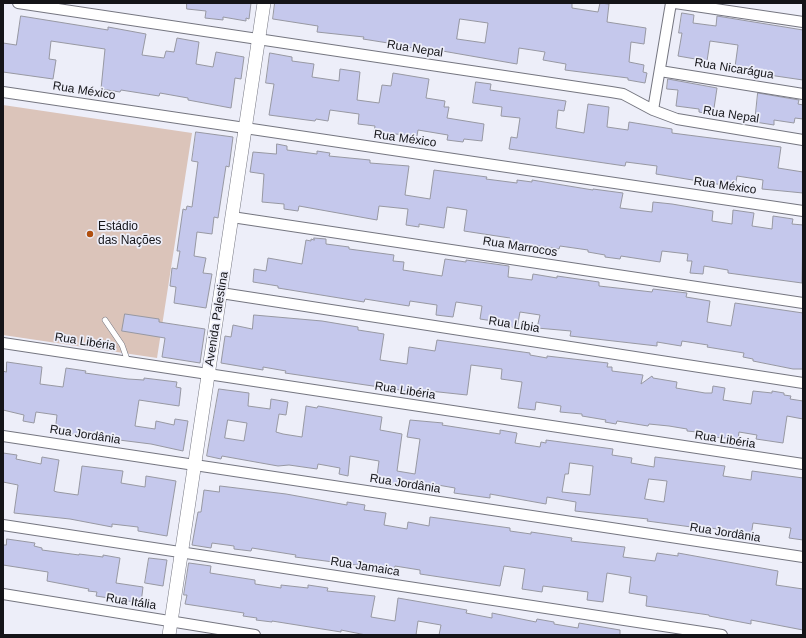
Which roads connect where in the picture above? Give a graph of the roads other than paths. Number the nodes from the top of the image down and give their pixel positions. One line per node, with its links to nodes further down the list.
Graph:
1 (18, 3): 6 (street, Rua Nepal)
2 (264, 3): 6 (street, Avenida Palestina)
3 (671, 3): 7 (street)
4 (675, 3): 5 (street)
5 (803, 22)
6 (259, 39): 10 (street, Rua Nepal); 11 (street, Avenida Palestina)
7 (660, 71): 9 (street, Rua Nicarágua); 10 (street)
8 (3, 92): 11 (street, Rua México)
9 (803, 94)
10 (653, 110): 12 (street, Rua Nepal)
11 (246, 129): 13 (street, Rua México); 14 (street, Avenida Palestina)
12 (803, 140)
13 (803, 211)
14 (232, 217): 15 (street, Avenida Palestina); 16 (street, Rua Marrocos)
15 (221, 293): 20 (street, Avenida Palestina); 21 (street, Rua Líbia)
16 (803, 303)
17 (105, 320): 19 (lane)
18 (3, 343): 19 (street, Rua Libéria)
19 (128, 362): 20 (street, Rua Libéria)
20 (208, 375): 23 (street, Rua Libéria); 24 (street, Avenida Palestina)
21 (803, 383)
22 (3, 436): 24 (street, Rua Jordânia)
23 (803, 464)
24 (195, 465): 26 (street, Avenida Palestina); 27 (street, Rua Jordânia)
25 (3, 525): 26 (street, Rua Jamaica)
26 (182, 553): 29 (street, Avenida Palestina); 32 (street, Rua Jamaica)
27 (803, 558)
28 (3, 594): 29 (street, Rua Itália)
29 (171, 622): 30 (street, Avenida Palestina); 31 (street, Rua Itália)
30 (170, 635)
31 (255, 635)
32 (722, 635)

